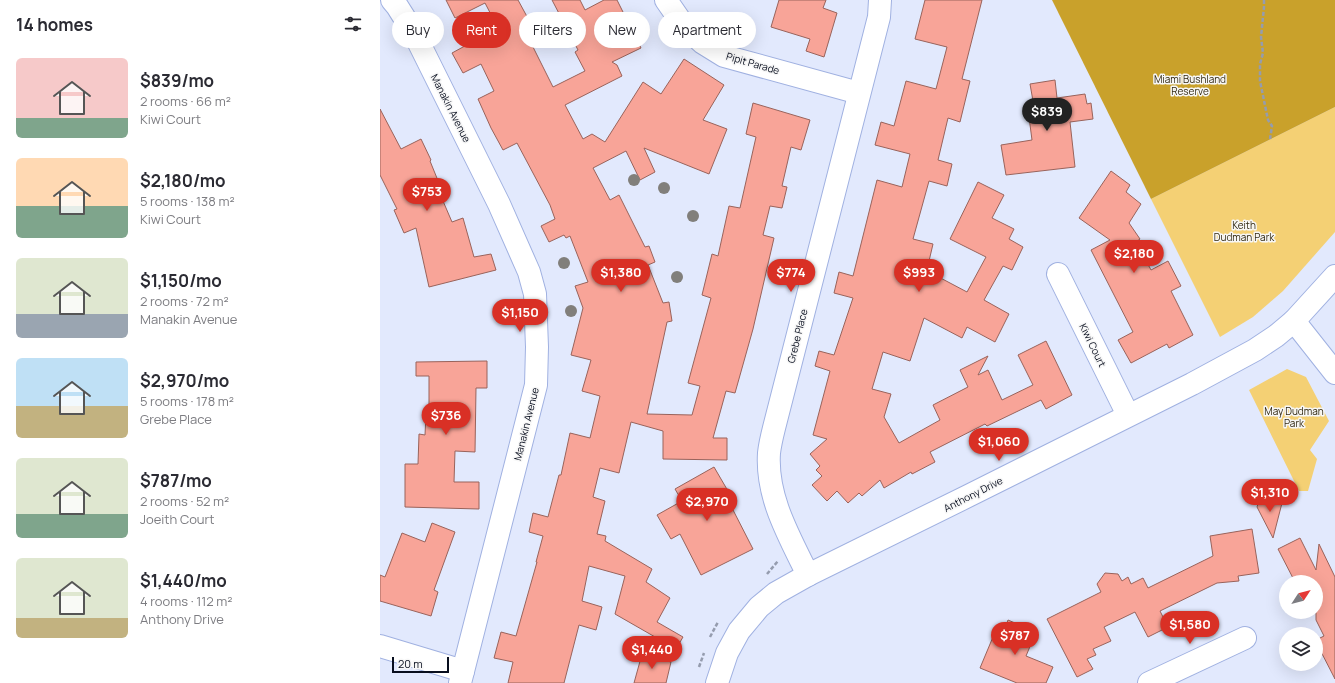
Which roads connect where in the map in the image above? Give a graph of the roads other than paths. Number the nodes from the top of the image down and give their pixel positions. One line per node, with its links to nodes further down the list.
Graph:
1 (392, 0): 13 (street, Manakin Avenue)
2 (666, 0): 4 (street, Pipit Parade)
3 (880, 0): 4 (street, Grebe Place)
4 (859, 93): 10 (street, Grebe Place)
5 (1058, 274): 9 (street, Kiwi Court)
6 (1335, 276): 7 (street, Anthony Drive)
7 (1294, 321): 8 (street); 9 (street, Anthony Drive)
8 (1335, 373)
9 (1128, 416): 10 (street, Anthony Drive)
10 (808, 575): 14 (street, Anthony Drive)
11 (1245, 638): 15 (street)
12 (380, 646): 13 (street)
13 (462, 677)
14 (717, 683)
15 (1149, 683)

